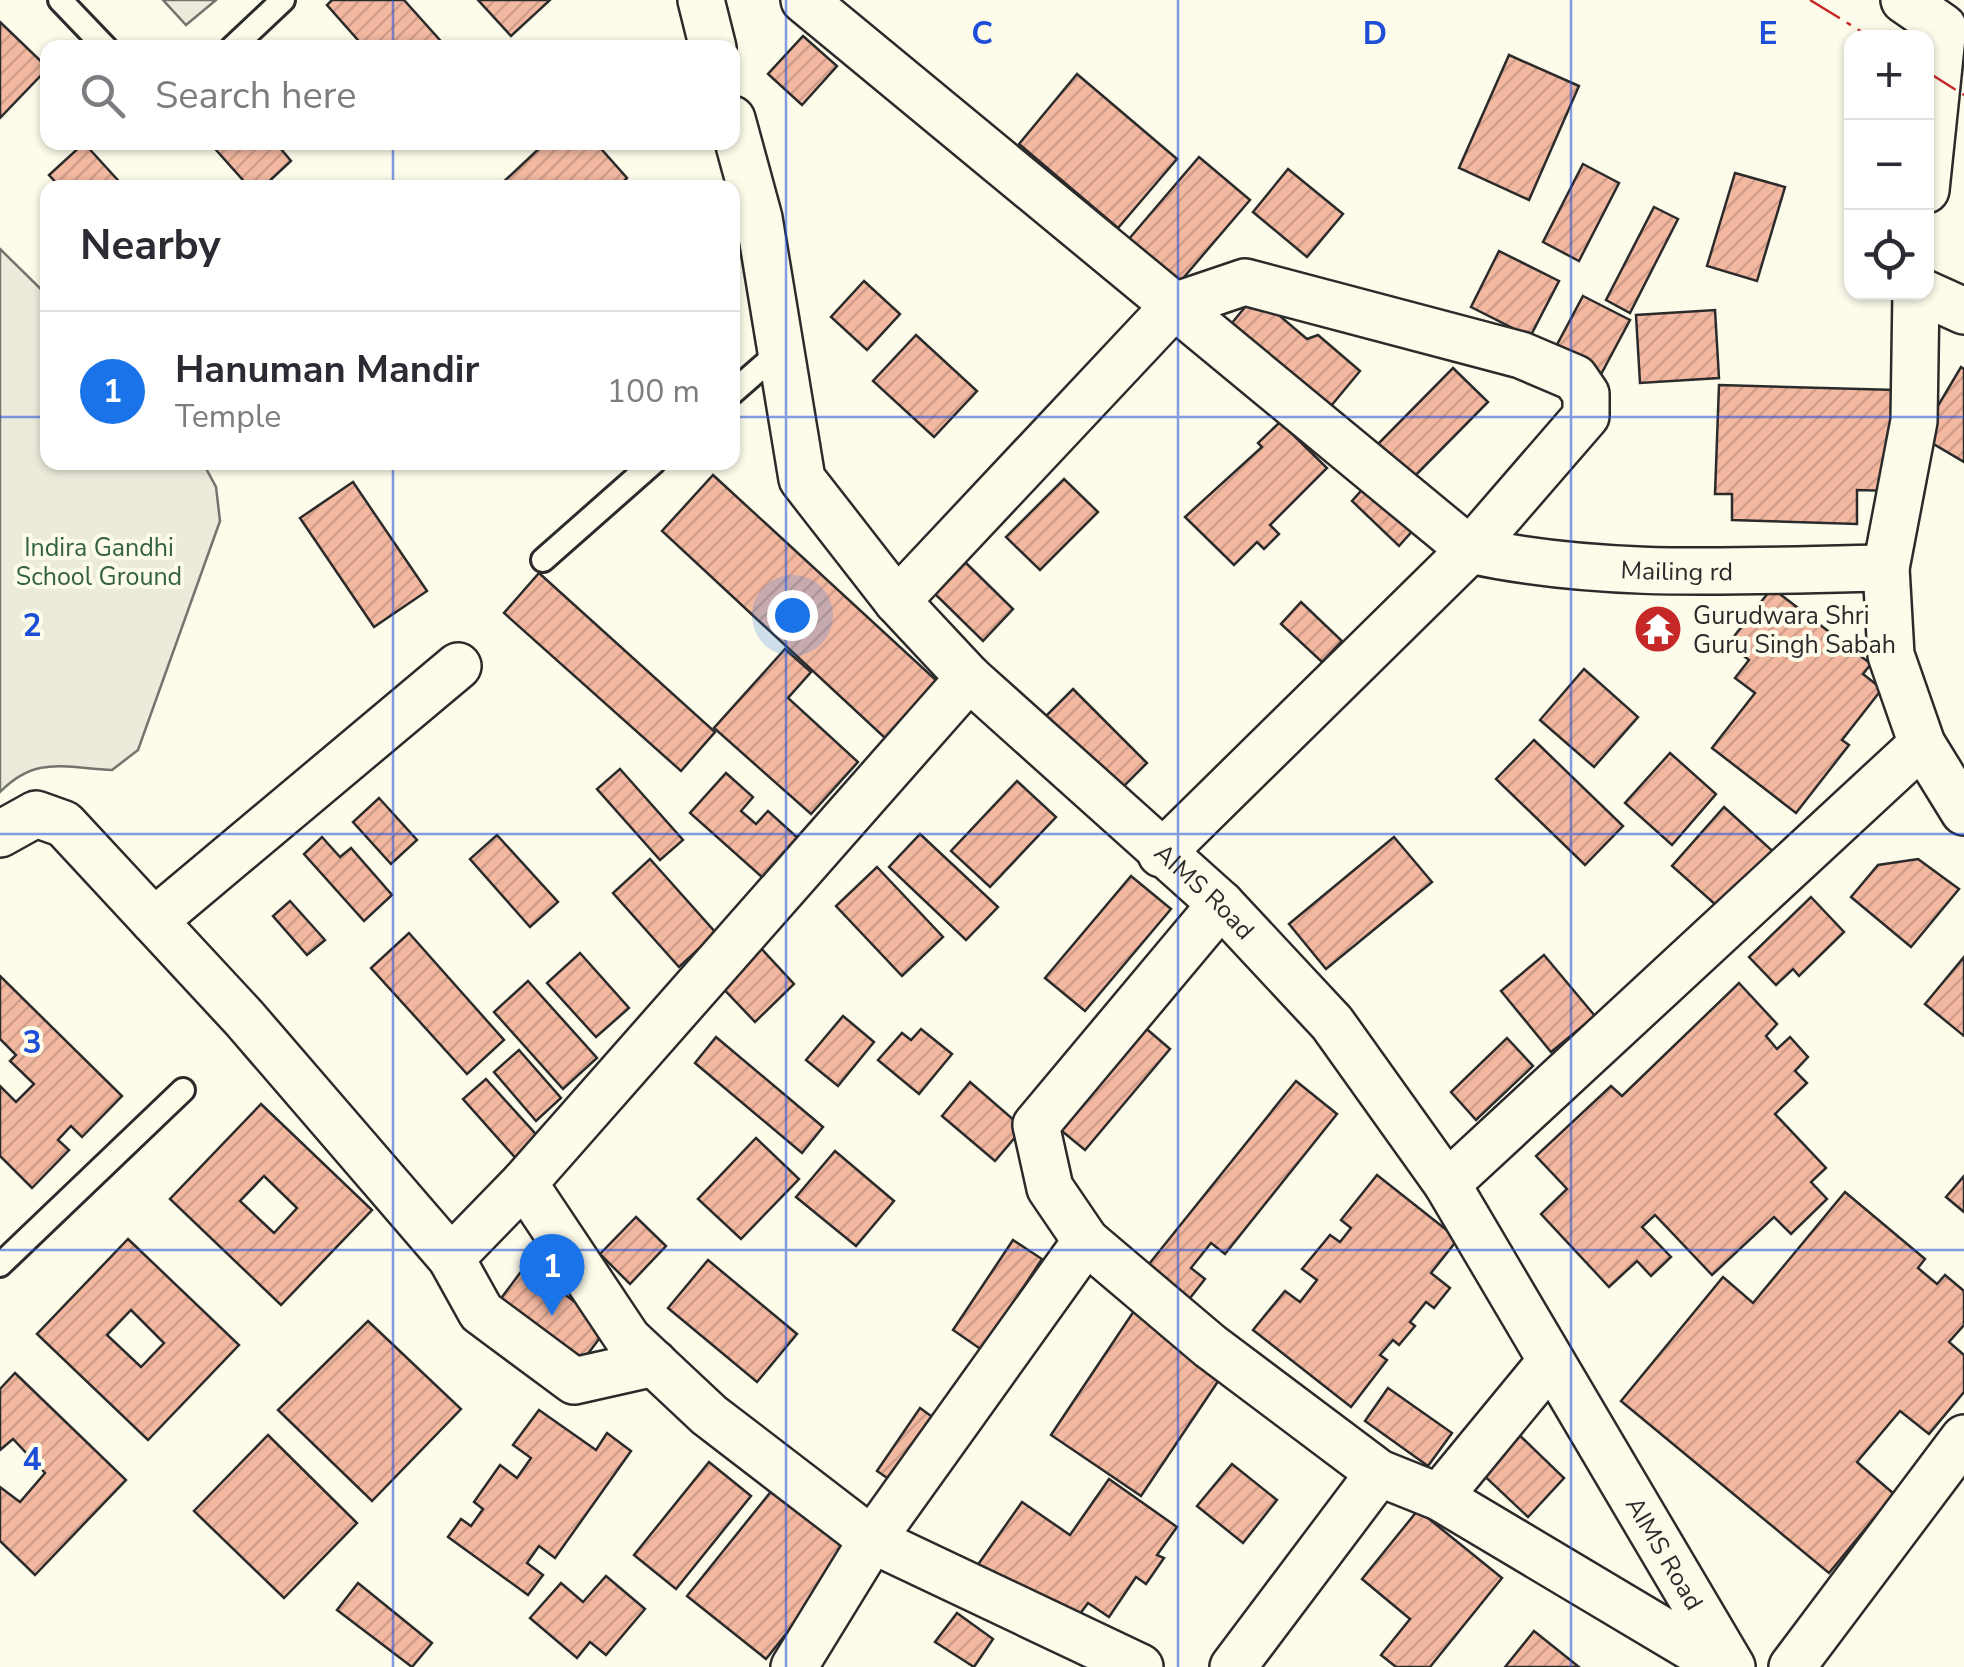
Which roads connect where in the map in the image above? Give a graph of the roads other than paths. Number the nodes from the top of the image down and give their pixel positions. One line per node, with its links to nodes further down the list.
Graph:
1 (60, 0): 7 (lane)
2 (283, 0): 8 (lane)
3 (700, 0): 9 (street)
4 (804, 0): 14 (street)
5 (1904, 0): 6 (street)
6 (1954, 15): 10 (street)
7 (98, 40)
8 (240, 40)
9 (711, 40)
10 (1934, 140)
11 (740, 149): 16 (street, AIMS Road)
12 (1934, 298): 15 (street)
13 (1919, 300): 21 (street)
14 (1174, 306): 19 (street); 19 (street); 22 (street)
15 (1964, 311)
16 (780, 351): 17 (lane); 22 (street, AIMS Road)
17 (740, 386)
18 (645, 470): 20 (lane)
19 (1470, 550): 21 (street, Mailing rd); 28 (street)
20 (543, 560)
21 (1886, 568): 25 (street)
22 (897, 601): 24 (street, AIMS Road)
23 (458, 666): 30 (street)
24 (968, 678): 28 (street, AIMS Road); 32 (street)
25 (1922, 744): 26 (street); 33 (street)
26 (1964, 812)
27 (0, 834): 30 (street)
28 (1161, 854): 29 (street, AIMS Road)
29 (1222, 904): 33 (street, AIMS Road); 34 (street)
30 (154, 921): 35 (street)
31 (183, 1090): 36 (lane)
32 (524, 1183): 35 (street); 38 (street)
33 (1447, 1184): 37 (street, AIMS Road)
34 (1086, 1241): 40 (street); 42 (street)
35 (452, 1258): 38 (street)
36 (0, 1264)
37 (1551, 1361): 41 (street); 47 (street, AIMS Road)
38 (654, 1364): 42 (street)
39 (1964, 1438): 48 (street)
40 (1378, 1473): 41 (street); 45 (street)
41 (1439, 1498): 46 (street)
42 (872, 1540): 43 (street); 44 (street)
43 (794, 1667)
44 (1140, 1667)
45 (1233, 1667)
46 (1724, 1667)
47 (1732, 1667)
48 (1792, 1667)

